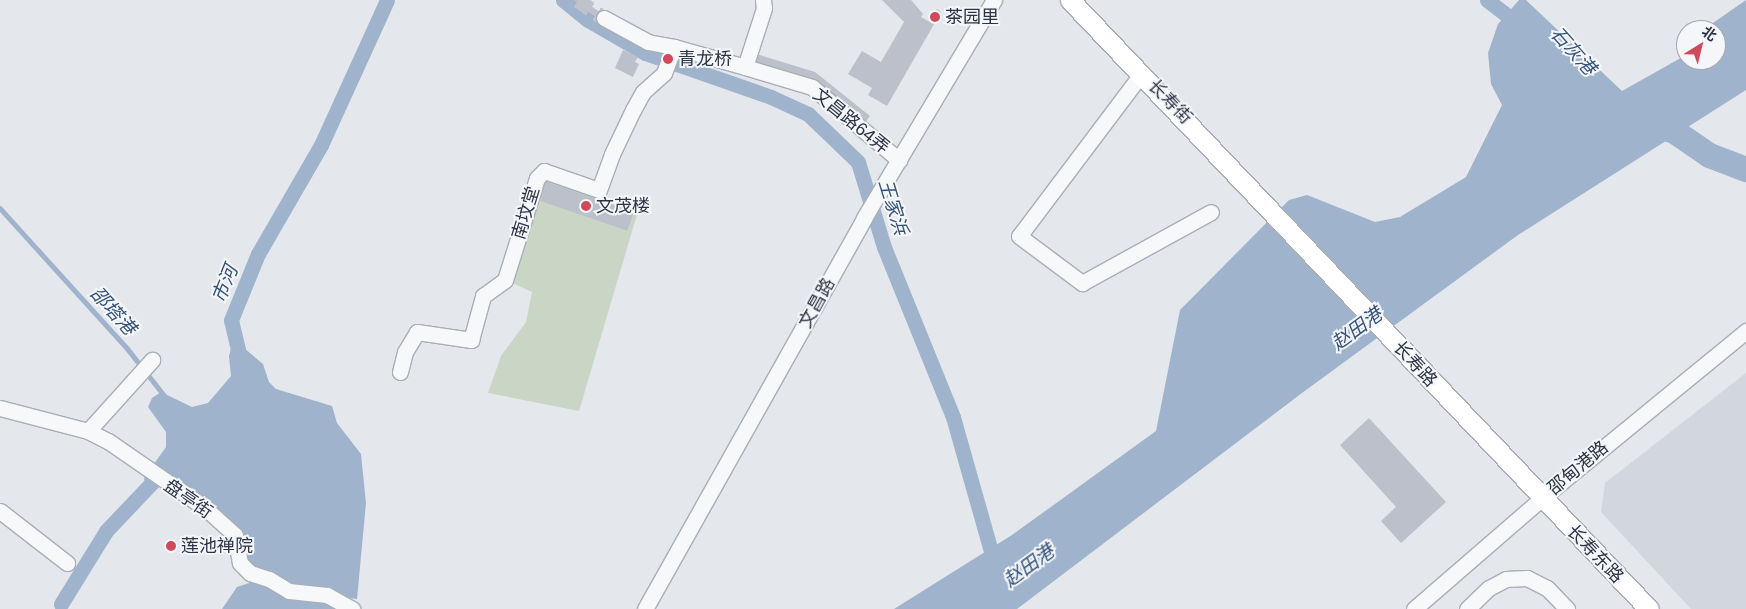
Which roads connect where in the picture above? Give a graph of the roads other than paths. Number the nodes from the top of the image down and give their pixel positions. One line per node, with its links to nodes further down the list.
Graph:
1 (763, 0): 6 (street)
2 (994, 0): 8 (street, 文昌路)
3 (1070, 0): 7 (main road, 长寿街)
4 (604, 18): 5 (street, 文昌路64弄)
5 (672, 50): 6 (street, 文昌路64弄); 13 (street, 南坟堂)
6 (744, 67): 8 (street, 文昌路64弄)
7 (1142, 73): 9 (main road, 长寿街); 10 (street)
8 (899, 160): 20 (street, 文昌路)
9 (1269, 206): 16 (main road, 长寿路)
10 (1211, 212)
11 (1746, 331): 16 (street, 邵甸港路)
12 (146, 366): 15 (street)
13 (400, 372)
14 (0, 408): 15 (street, 盘亭街)
15 (88, 431): 19 (street, 盘亭街)
16 (1542, 498): 21 (street, 邵甸港路); 24 (main road, 长寿东路)
17 (0, 511): 18 (street)
18 (67, 563)
19 (352, 609)
20 (645, 609)
21 (1414, 609)
22 (1467, 609): 23 (street)
23 (1567, 609)
24 (1649, 609)

